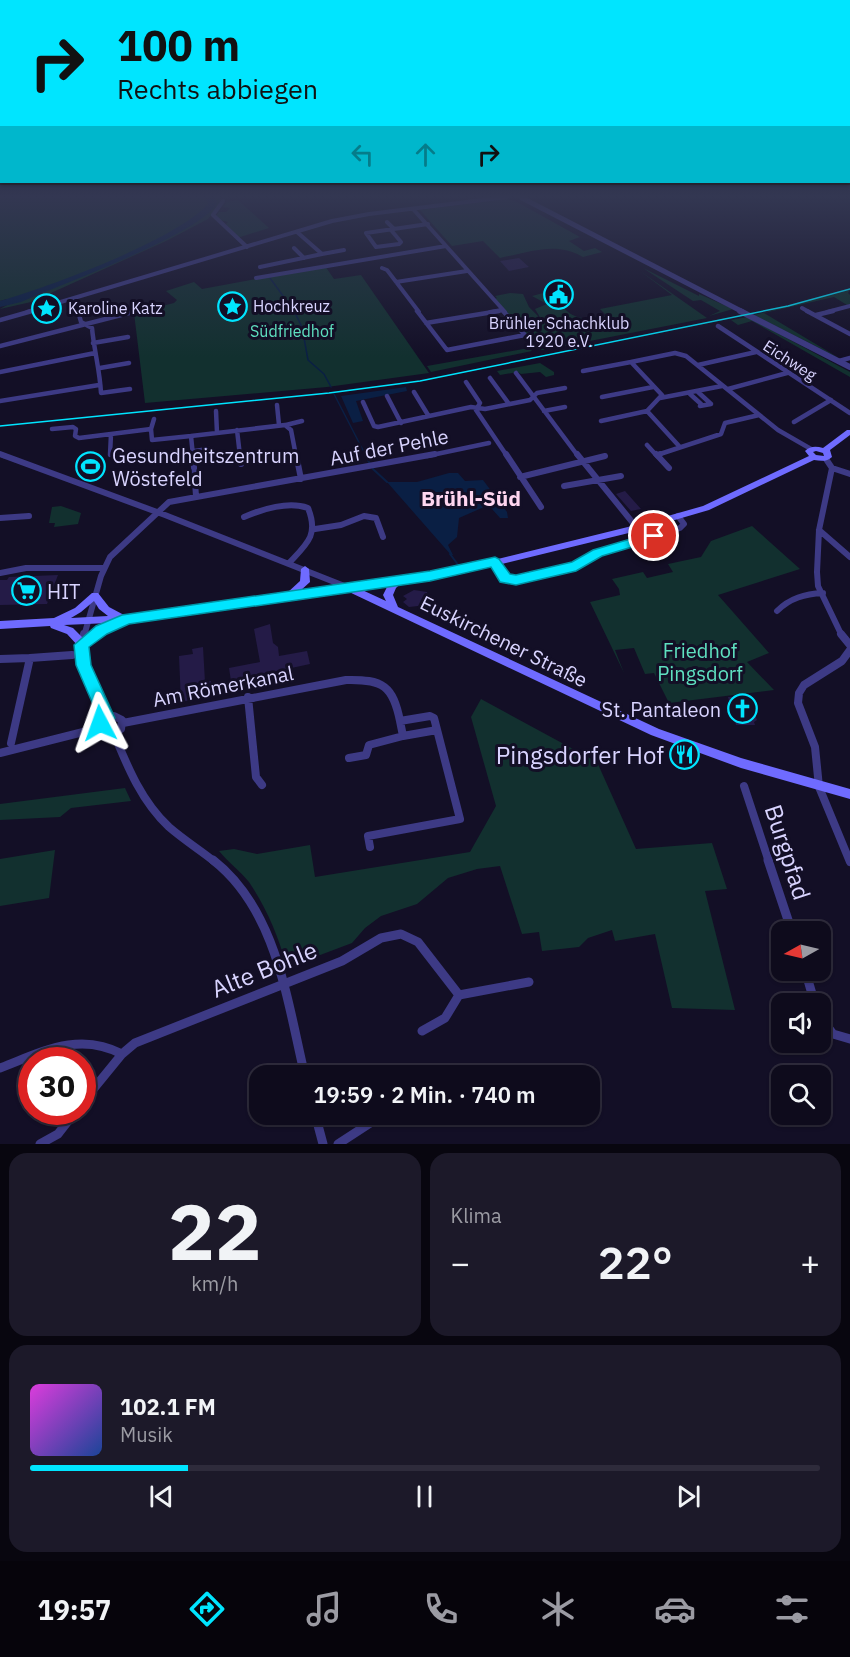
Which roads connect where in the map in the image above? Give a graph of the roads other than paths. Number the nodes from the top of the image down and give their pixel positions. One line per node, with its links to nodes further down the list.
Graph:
1 (236, 250): 15 (street)
2 (296, 250): 9 (street)
3 (318, 250): 8 (street)
4 (342, 250): 8 (street)
5 (420, 250): 13 (street)
6 (450, 250): 12 (street)
7 (626, 250): 28 (street)
8 (322, 254): 9 (street)
9 (304, 258): 10 (street)
10 (260, 267)
11 (382, 268): 14 (street)
12 (467, 270): 14 (street); 18 (street)
13 (256, 278)
14 (396, 282): 22 (street)
15 (74, 299): 21 (street); 23 (street)
16 (850, 306): 20 (street)
17 (802, 308): 20 (street)
18 (502, 310): 22 (street); 22 (street)
19 (133, 312): 23 (street)
20 (816, 315): 25 (street)
21 (0, 320)
22 (426, 323)
23 (85, 324): 27 (street); 29 (street)
24 (718, 326): 30 (street, Eichweg)
25 (850, 334)
26 (128, 337): 27 (street)
27 (93, 343): 31 (street)
28 (804, 343): 33 (street); 38 (street)
29 (0, 346)
30 (756, 352): 36 (street); 42 (street, Eichweg)
31 (95, 353): 37 (street); 40 (street)
32 (850, 358): 33 (street)
33 (839, 361): 38 (street)
34 (630, 362): 36 (street); 39 (street); 47 (street)
35 (129, 363): 37 (street)
36 (698, 365): 46 (street)
37 (100, 368): 45 (street)
38 (850, 369)
39 (583, 371)
40 (0, 372)
41 (516, 373): 55 (street)
42 (787, 373): 50 (street); 58 (street, Eichweg)
43 (490, 378): 62 (street)
44 (466, 382): 64 (street)
45 (99, 386): 49 (street); 59 (street)
46 (722, 386): 50 (street); 52 (street)
47 (653, 387): 56 (street); 57 (street)
48 (565, 388): 55 (street)
49 (130, 389)
50 (728, 389): 70 (street)
51 (414, 392): 69 (street)
52 (698, 392): 53 (street); 53 (street)
53 (690, 394): 57 (street)
54 (387, 396): 75 (street)
55 (533, 396): 62 (street); 66 (street)
56 (602, 397)
57 (660, 398): 67 (street)
58 (831, 400): 68 (street, Eichweg); 74 (street)
59 (0, 401)
60 (363, 402): 75 (street)
61 (277, 405): 76 (street)
62 (509, 405): 64 (street)
63 (565, 407): 66 (street)
64 (477, 408): 69 (street); 101 (street)
65 (216, 411): 83 (street)
66 (544, 411): 95 (street)
67 (646, 411): 73 (street); 88 (street)
68 (850, 413)
69 (428, 415): 75 (street)
70 (759, 416): 81 (street); 88 (street)
71 (154, 419): 79 (street)
72 (302, 421): 76 (street)
73 (601, 421)
74 (794, 422)
75 (401, 423)
76 (282, 425): 80 (street); 102 (street)
77 (785, 427): 81 (street)
78 (52, 429): 84 (street)
79 (151, 429): 84 (street); 85 (street)
80 (237, 430): 83 (street); 96 (street)
81 (778, 430): 89 (street)
82 (850, 432): 91 (main road)
83 (217, 433): 85 (street)
84 (111, 434): 92 (street)
85 (191, 436): 105 (street)
86 (489, 443): 102 (street, Auf der Pehle)
87 (648, 445): 93 (street)
88 (679, 446): 93 (street)
89 (812, 453): 91 (main road); 109 (main road)
90 (0, 454): 107 (street)
91 (825, 454): 98 (street)
92 (110, 455)
93 (657, 455): 97 (street)
94 (605, 456): 95 (street)
95 (584, 462): 101 (street); 103 (street)
96 (241, 464)
97 (669, 468)
98 (832, 468): 99 (street); 114 (street)
99 (850, 474)
100 (621, 476): 103 (street)
101 (520, 477): 106 (street)
102 (301, 479): 105 (street, Auf der Pehle)
103 (598, 479): 104 (street); 112 (street)
104 (564, 486)
105 (196, 496): 107 (street, Auf der Pehle)
106 (541, 507)
107 (158, 512): 118 (street); 119 (street, Auf der Pehle)
108 (29, 516): 111 (street)
109 (678, 516): 112 (main road); 117 (street)
110 (244, 517): 113 (street)
111 (0, 518)
112 (637, 528): 117 (main road)
113 (315, 529): 115 (street); 118 (street)
114 (819, 530): 116 (street); 124 (street)
115 (382, 537)
116 (850, 557)
117 (495, 562): 122 (main road)
118 (289, 563): 120 (street)
119 (104, 568): 121 (street); 126 (street)
120 (305, 569): 123 (street); 125 (main road)
121 (0, 573)
122 (398, 581): 123 (main road); 127 (main road)
123 (347, 587): 125 (main road); 127 (main road, Euskirchener Straße)
124 (823, 593): 128 (street); 134 (street)
125 (291, 594): 129 (main road)
126 (95, 595): 129 (main road); 130 (street); 131 (main road)
127 (393, 607): 152 (main road, Euskirchener Straße)
128 (777, 611)
129 (127, 619): 130 (main road); 133 (main road)
130 (87, 621): 131 (main road); 133 (street)
131 (49, 624): 132 (main road); 133 (main road)
132 (0, 625)
133 (82, 645): 140 (street)
134 (850, 645)
135 (850, 650): 152 (street)
136 (72, 655): 137 (street)
137 (30, 658): 138 (street); 147 (street)
138 (0, 659)
139 (249, 697): 141 (street, Am Römerkanal); 142 (street, Am Römerkanal); 150 (street)
140 (107, 718): 142 (street); 143 (street)
141 (400, 721): 144 (street); 146 (street)
142 (123, 723): 145 (street)
143 (99, 728): 145 (street); 148 (street)
144 (437, 730): 146 (street); 154 (street)
145 (114, 734): 158 (street)
146 (403, 736): 149 (street)
147 (11, 743)
148 (0, 753)
149 (349, 758)
150 (262, 785)
151 (744, 786): 156 (street, Burgpfad)
152 (819, 787): 153 (main road, Euskirchener Straße); 155 (street)
153 (850, 794)
154 (370, 847)
155 (850, 862)
156 (788, 921)
157 (529, 982): 159 (street)
158 (282, 984): 159 (street, Alte Bohle); 163 (street, Alte Bohle); 164 (street)
159 (459, 995): 160 (street)
160 (422, 1031)
161 (831, 1031): 162 (street)
162 (850, 1040)
163 (122, 1054): 165 (street); 166 (street, Alte Bohle)
164 (302, 1065)
165 (0, 1068)
166 (96, 1086)
167 (65, 1125): 170 (street)
168 (318, 1125): 171 (street)
169 (367, 1125): 172 (street)
170 (42, 1144)
171 (323, 1144)
172 (338, 1144)

